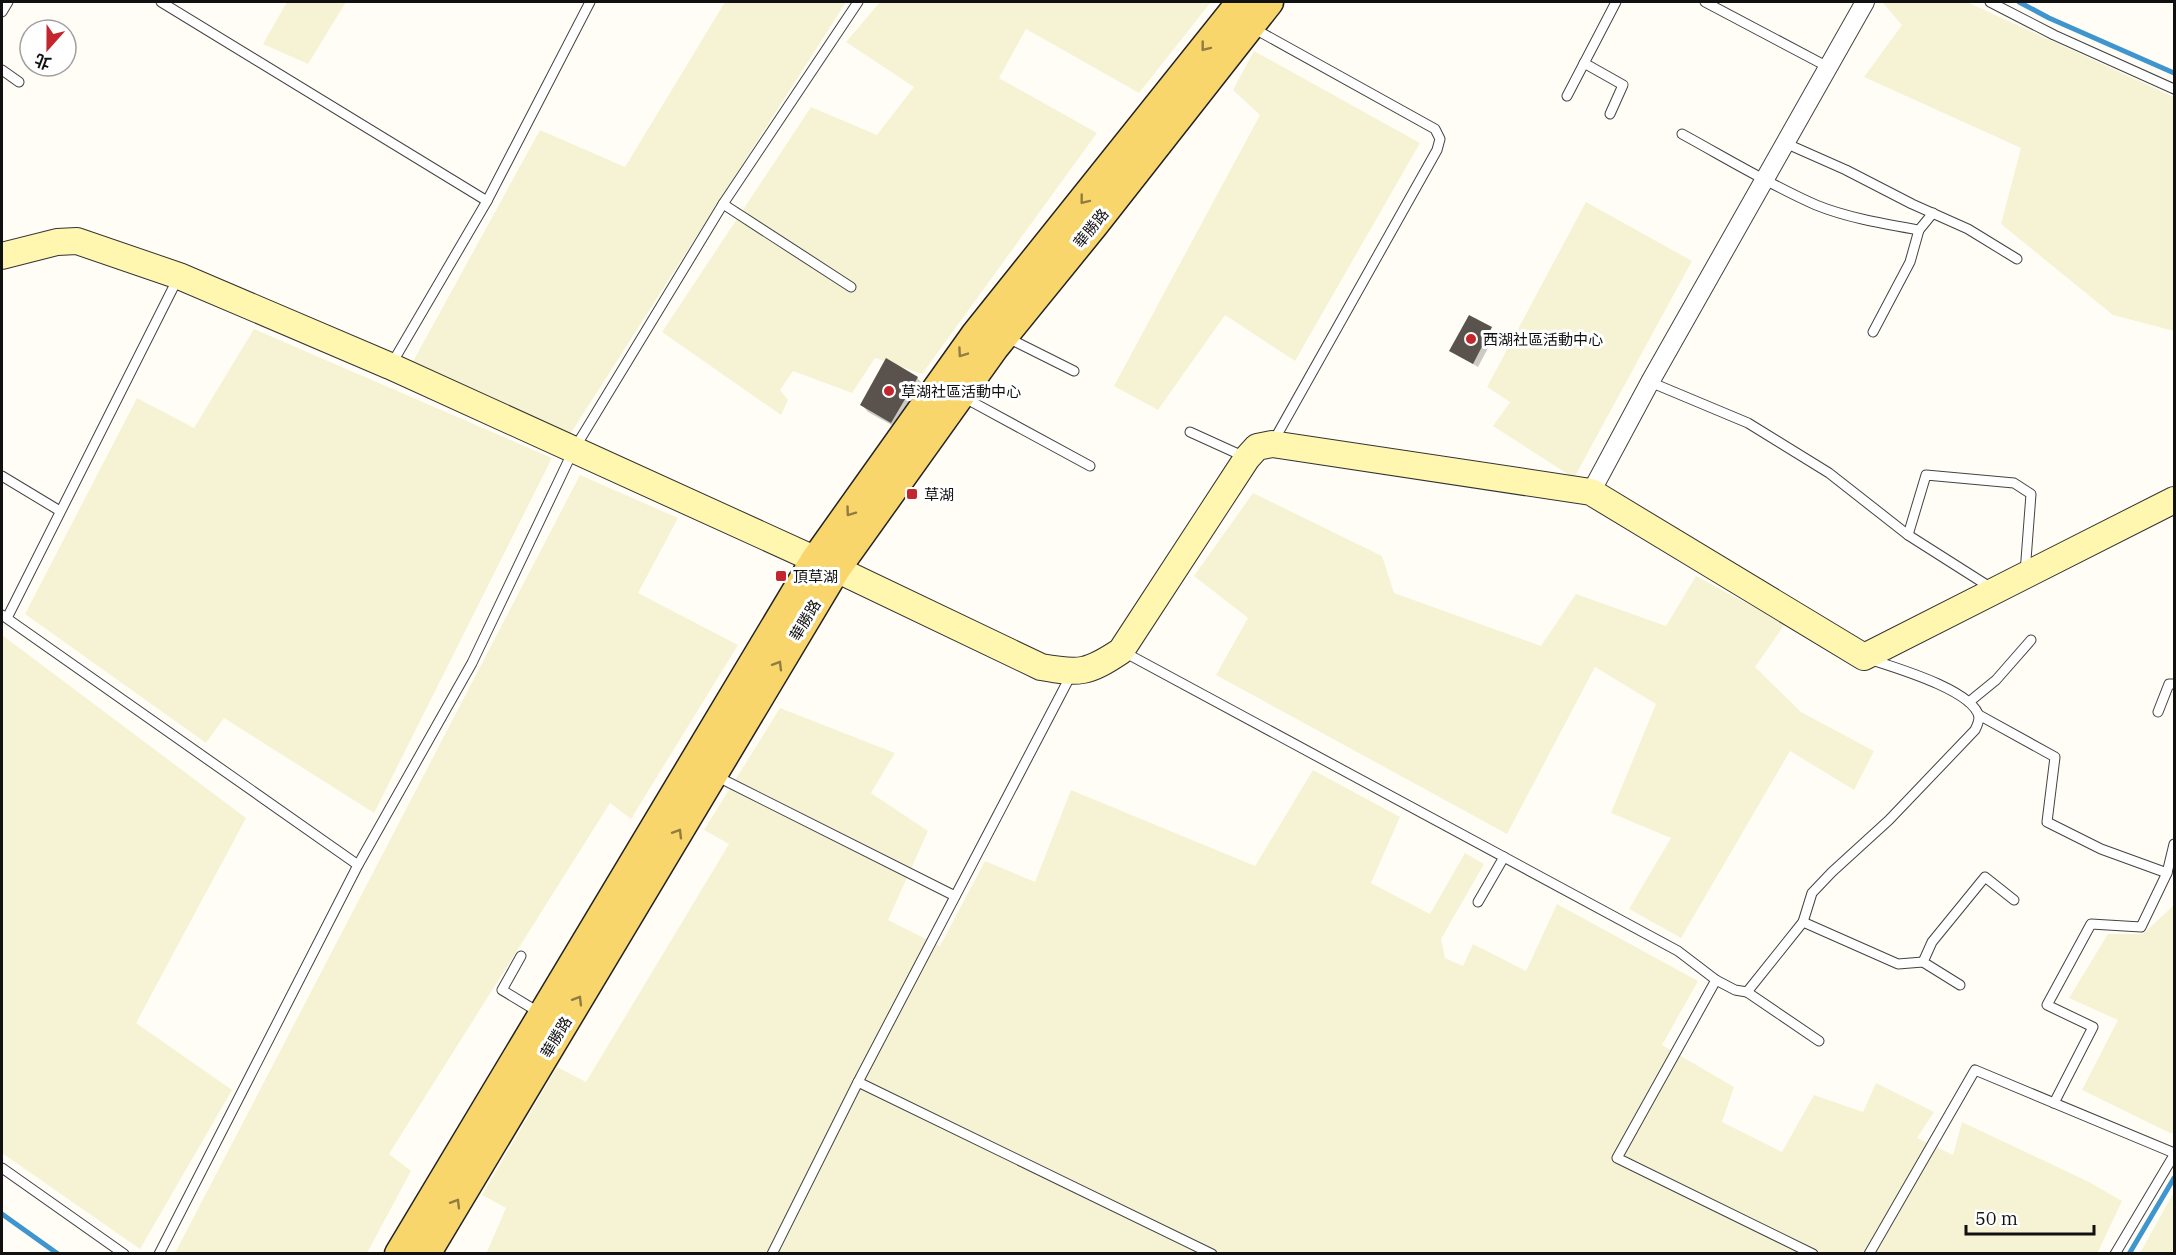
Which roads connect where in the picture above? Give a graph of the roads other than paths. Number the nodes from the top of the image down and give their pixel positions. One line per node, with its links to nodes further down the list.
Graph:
1 (8, 2): 10 (lane)
2 (161, 2): 22 (lane)
3 (590, 2): 22 (lane)
4 (858, 2): 23 (lane)
5 (1269, 2): 11 (main road, 華勝路)
6 (1617, 2): 12 (lane)
7 (1705, 2): 13 (lane)
8 (1865, 2): 13 (street)
9 (1990, 2): 16 (lane)
10 (2, 12)
11 (1241, 14): 31 (main road, 華勝路); 37 (lane); 46 (main road, 華勝路, one-way to 46)
12 (1584, 63): 17 (lane); 18 (lane)
13 (1827, 67): 20 (street)
14 (2, 70): 15 (lane)
15 (20, 82)
16 (2175, 89)
17 (1567, 96)
18 (1610, 114)
19 (1682, 134): 21 (lane)
20 (1785, 143): 21 (street); 24 (lane)
21 (1764, 180): 25 (lane); 34 (street)
22 (487, 201): 32 (lane)
23 (723, 204): 29 (lane); 38 (lane)
24 (1933, 213): 25 (lane); 27 (lane)
25 (1919, 230): 30 (lane)
26 (2, 256): 28 (street)
27 (2017, 259)
28 (179, 276): 32 (street); 44 (lane)
29 (851, 287)
30 (1873, 332)
31 (1004, 336): 33 (lane); 35 (main road, 華勝路)
32 (390, 366): 38 (street)
33 (1074, 371)
34 (1650, 382): 42 (street); 45 (lane)
35 (959, 394): 40 (lane); 46 (main road, 華勝路)
36 (1190, 432): 39 (lane)
37 (1272, 444): 39 (street); 42 (street)
38 (573, 451): 46 (street); 61 (lane)
39 (1247, 458): 51 (street)
40 (1090, 466)
41 (2, 476): 44 (lane)
42 (1592, 492): 52 (street)
43 (2175, 500): 47 (street)
44 (60, 512): 49 (lane)
45 (1908, 536): 47 (lane); 48 (lane)
46 (826, 565): 53 (street); 58 (main road, 華勝路, one-way to 46); 72 (main road, 華勝路)
47 (2025, 575): 48 (street)
48 (1995, 591): 52 (street)
49 (4, 616): 61 (lane)
50 (2031, 640): 55 (lane)
51 (1121, 651): 53 (street); 60 (lane)
52 (1864, 657): 55 (lane)
53 (1072, 673): 63 (lane)
54 (2175, 684): 56 (lane)
55 (1969, 702): 57 (lane)
56 (2158, 712)
57 (1978, 715): 62 (lane); 66 (lane)
58 (713, 774): 63 (lane); 81 (main road, 華勝路, one-way to 58)
59 (2175, 844): 62 (lane)
60 (1504, 857): 65 (lane); 69 (lane)
61 (358, 865): 79 (lane)
62 (2168, 873): 75 (lane)
63 (955, 896): 74 (lane)
64 (2014, 900): 68 (lane)
65 (1479, 902)
66 (1803, 922): 68 (lane); 71 (lane)
67 (521, 956): 72 (lane)
68 (1923, 962): 70 (lane)
69 (1716, 980): 71 (lane); 84 (lane)
70 (1960, 985)
71 (1747, 992): 73 (lane)
72 (543, 1014): 80 (main road, 華勝路)
73 (1819, 1041)
74 (858, 1082): 82 (lane); 83 (lane)
75 (2054, 1102): 76 (lane); 85 (lane)
76 (2175, 1154): 86 (lane)
77 (2, 1168): 78 (lane)
78 (124, 1254)
79 (159, 1254)
80 (399, 1254)
81 (426, 1254)
82 (772, 1254)
83 (1212, 1254)
84 (1813, 1254)
85 (1869, 1254)
86 (2115, 1254)

